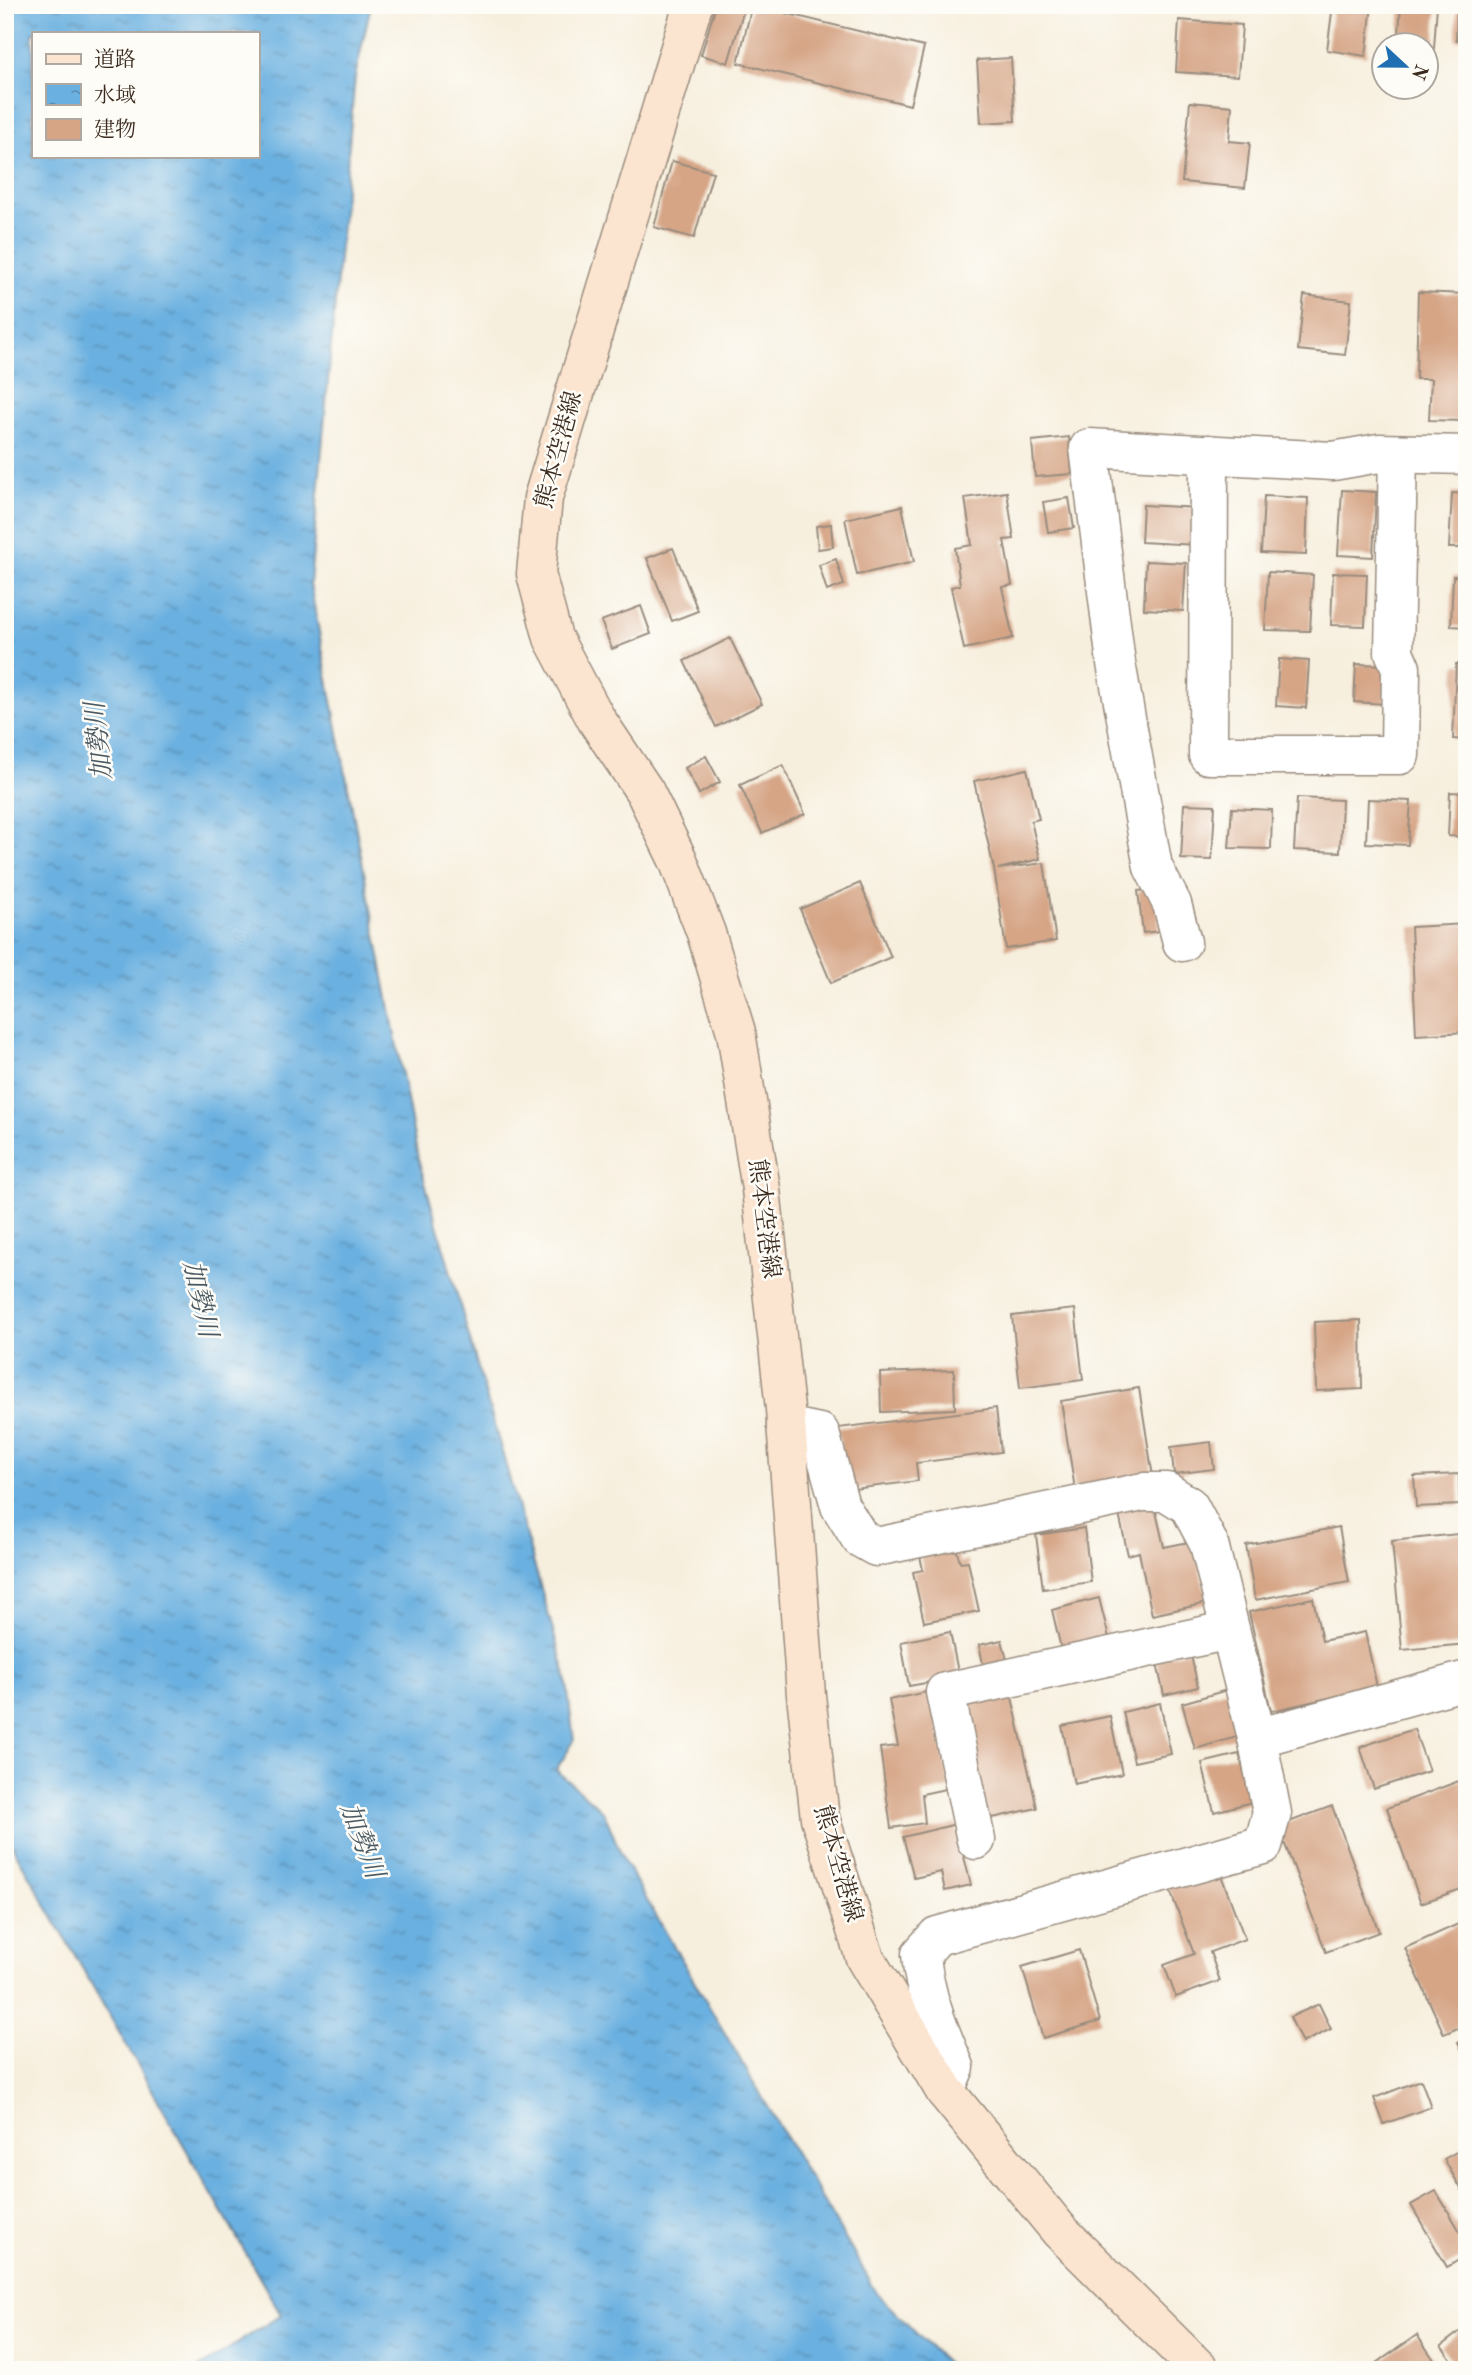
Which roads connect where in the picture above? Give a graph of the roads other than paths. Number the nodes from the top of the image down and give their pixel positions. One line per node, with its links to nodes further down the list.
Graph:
1 (693, 5): 6 (main road, 熊本空港線)
2 (1209, 454): 3 (street); 3 (street); 5 (street)
3 (1398, 454): 4 (street)
4 (1467, 455)
5 (1182, 942)
6 (786, 1426): 7 (street); 11 (main road, 熊本空港線)
7 (1230, 1630): 9 (street); 10 (street)
8 (1467, 1680): 9 (street)
9 (1257, 1738): 11 (street)
10 (976, 1840)
11 (945, 2091): 12 (main road, 熊本空港線)
12 (1200, 2370)

